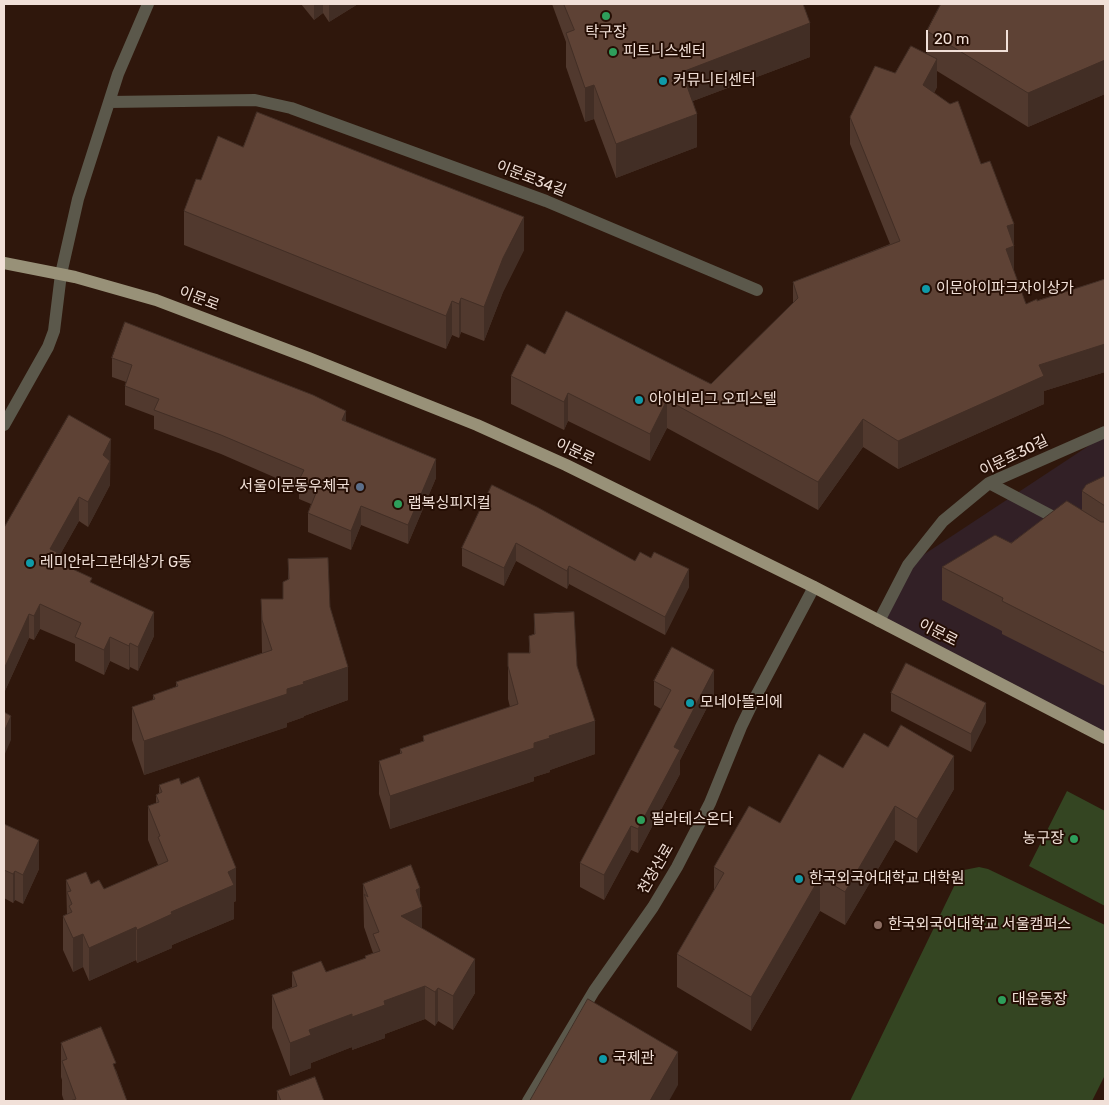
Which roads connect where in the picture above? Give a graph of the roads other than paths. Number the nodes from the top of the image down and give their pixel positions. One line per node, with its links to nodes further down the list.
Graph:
1 (148, 4): 2 (street)
2 (109, 102): 4 (street); 5 (street, 이문로34길)
3 (4, 263): 4 (main road, 이문로)
4 (61, 274): 6 (street); 10 (main road, 이문로)
5 (757, 290)
6 (4, 425)
7 (1105, 432): 8 (street, 이문로30길)
8 (989, 483): 9 (street); 11 (street, 이문로30길)
9 (1075, 529)
10 (814, 587): 11 (main road, 이문로); 13 (street, 천장산로)
11 (879, 621): 12 (main road, 이문로)
12 (1105, 738)
13 (528, 1101)

